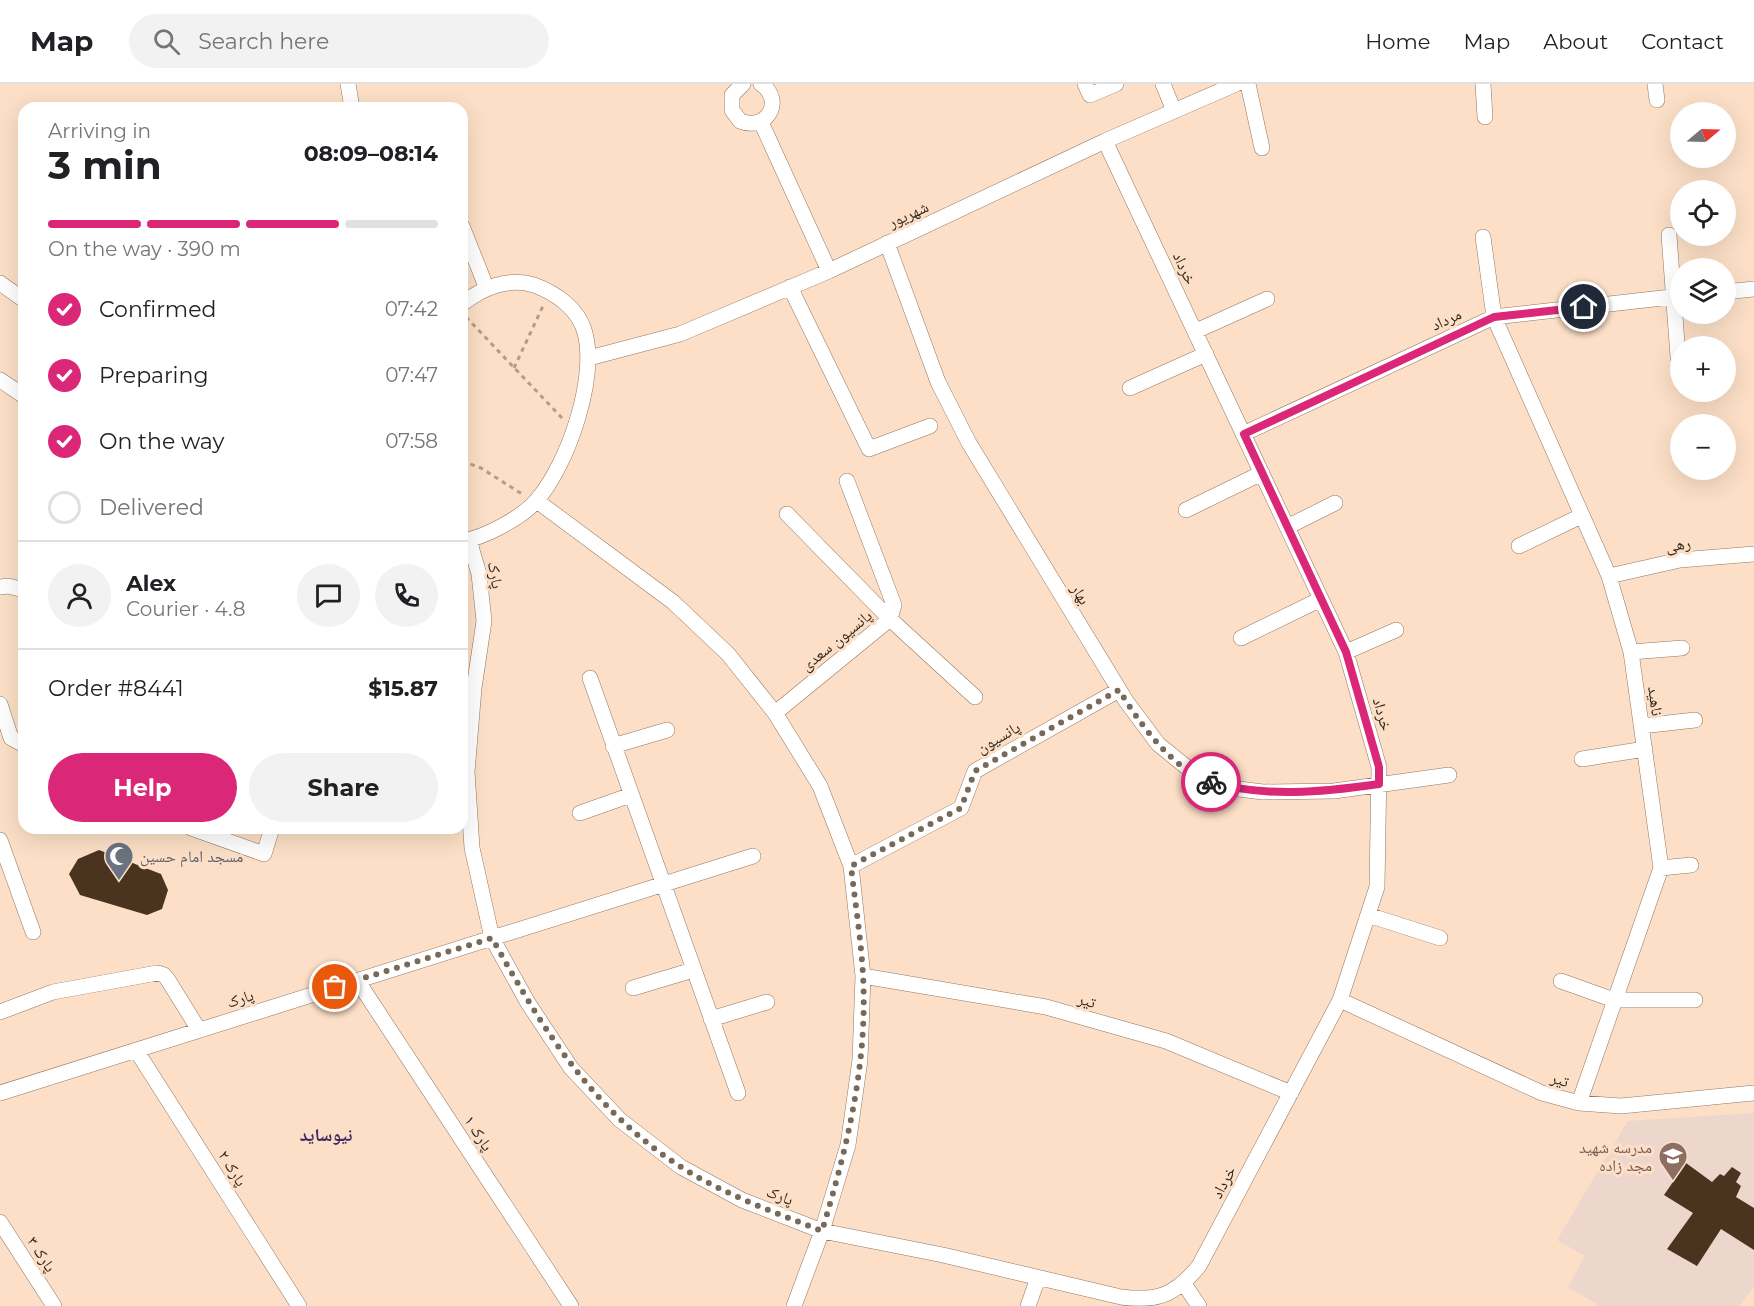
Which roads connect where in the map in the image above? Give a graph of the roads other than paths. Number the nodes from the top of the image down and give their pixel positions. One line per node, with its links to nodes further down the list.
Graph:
1 (348, 84): 12 (street)
2 (743, 84): 15 (street)
3 (761, 84): 15 (street)
4 (1085, 84): 5 (street)
5 (1116, 84)
6 (1163, 84): 13 (street)
7 (1236, 84): 13 (street, شهریور)
8 (1248, 84): 17 (street)
9 (1483, 84): 14 (street)
10 (1655, 84): 11 (street)
11 (1657, 100)
12 (351, 102)
13 (1174, 111): 16 (street, شهریور)
14 (1485, 117)
15 (761, 122): 23 (street)
16 (1106, 141): 21 (street, شهریور); 34 (street, خرداد)
17 (1262, 148)
18 (1669, 235): 22 (street)
19 (1483, 237): 33 (street, ناهید)
20 (468, 241): 26 (street)
21 (887, 243): 23 (street, شهریور); 65 (street, بهار)
22 (1672, 258)
23 (829, 271): 25 (street, شهریور)
24 (0, 283): 29 (street)
25 (790, 287): 36 (street, شهریور); 40 (street)
26 (487, 289): 32 (street); 36 (street)
27 (1754, 289): 28 (street)
28 (1736, 291)
29 (18, 296)
30 (1670, 298): 33 (street, مرداد)
31 (1267, 299): 34 (street)
32 (468, 300)
33 (1494, 317): 41 (street, مرداد); 48 (street, ناهید)
34 (1196, 331): 35 (street, خرداد)
35 (1206, 354): 38 (street); 41 (street, خرداد)
36 (589, 358): 44 (street)
37 (0, 380): 39 (street)
38 (1130, 388)
39 (18, 392)
40 (930, 426)
41 (1244, 434): 42 (street, خرداد)
42 (1262, 472): 46 (street); 49 (street, خرداد)
43 (848, 481): 58 (street, پانسیون سعدی)
44 (537, 501): 50 (street); 68 (street)
45 (1335, 503): 49 (street)
46 (1186, 510)
47 (787, 514): 58 (street)
48 (1581, 516): 52 (street); 54 (street, ناهید)
49 (1287, 527): 57 (street, خرداد)
50 (468, 540)
51 (468, 546): 76 (street, پارک)
52 (1519, 546)
53 (1754, 554): 54 (street, رهی)
54 (1609, 576): 63 (street, ناهید)
55 (0, 587): 56 (street)
56 (18, 588)
57 (1322, 599): 60 (street); 62 (street, خرداد)
58 (890, 619): 66 (street); 68 (street, پانسیون سعدی)
59 (1396, 630): 62 (street)
60 (1241, 638)
61 (1682, 648): 63 (street)
62 (1346, 652): 78 (street, خرداد)
63 (1631, 652): 70 (street, ناهید)
64 (590, 678): 73 (street)
65 (1119, 690): 78 (street, بهار); 87 (street, پانسیون)
66 (975, 697)
67 (0, 704): 72 (street)
68 (775, 713): 87 (street)
69 (1695, 720): 70 (street)
70 (1641, 726): 74 (street, ناهید)
71 (667, 730): 73 (street)
72 (18, 742)
73 (614, 746): 79 (street)
74 (1645, 749): 75 (street); 88 (street, ناهید)
75 (1582, 759)
76 (468, 760)
77 (1449, 775): 78 (street, بهار)
78 (1379, 784): 90 (street, خرداد)
79 (631, 795): 80 (street); 89 (street)
80 (580, 813)
81 (468, 817): 92 (street, پارک)
82 (208, 834): 83 (street)
83 (270, 834)
84 (0, 840): 91 (street)
85 (753, 856): 89 (street, پارک)
86 (1691, 864): 88 (street)
87 (851, 866): 95 (street)
88 (1661, 868): 100 (street, ناهید)
89 (662, 884): 92 (street, پارک); 94 (street)
90 (1368, 915): 93 (street); 99 (street, خرداد)
91 (33, 932)
92 (492, 938): 96 (street, پارک); 113 (street, پارک)
93 (1440, 938)
94 (693, 970): 98 (street); 104 (street)
95 (863, 976): 109 (street, تیر); 113 (street)
96 (357, 980): 105 (street, پارک); 119 (street, پارک ۱)
97 (1561, 981): 100 (street)
98 (633, 988)
99 (1340, 1000): 109 (street, خرداد); 111 (street, تیر)
100 (1614, 1000): 101 (street); 111 (street, ناهید)
101 (1695, 1000)
102 (767, 1002): 104 (street)
103 (0, 1012): 105 (street)
104 (711, 1019): 108 (street)
105 (199, 1030): 106 (street, پارک)
106 (136, 1050): 107 (street, پارک); 118 (street, پارک ۲)
107 (0, 1093)
108 (738, 1093)
109 (1291, 1093): 115 (street, خرداد)
110 (1754, 1093): 111 (street, تیر)
111 (1579, 1103)
112 (0, 1222): 117 (street, پارک ۳)
113 (822, 1231): 114 (street, پارک); 120 (street)
114 (1038, 1278): 116 (street, پارک); 121 (street)
115 (1184, 1284): 116 (street, خرداد); 122 (street)
116 (1165, 1296)
117 (54, 1306)
118 (299, 1306)
119 (571, 1306)
120 (794, 1306)
121 (1028, 1306)
122 (1199, 1306)

